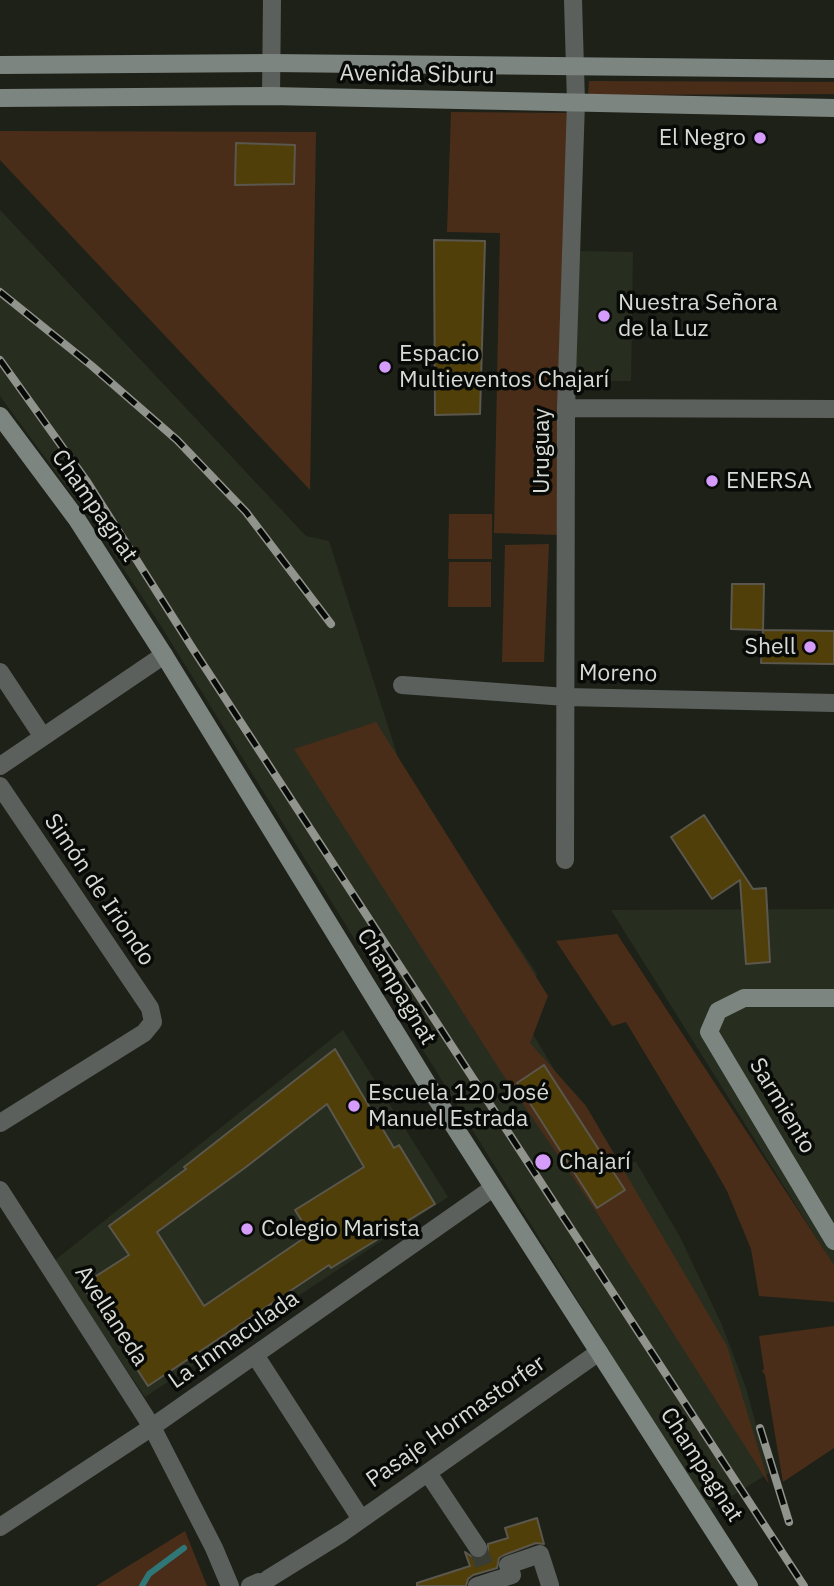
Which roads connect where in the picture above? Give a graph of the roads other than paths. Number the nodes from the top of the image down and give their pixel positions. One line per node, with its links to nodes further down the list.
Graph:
1 (272, 0): 3 (street)
2 (573, 0): 5 (street, Uruguay)
3 (272, 63): 4 (street, Avenida Siburu); 5 (street, Avenida Siburu); 7 (street)
4 (0, 65)
5 (575, 67): 6 (street, Avenida Siburu); 9 (street, Uruguay)
6 (834, 69)
7 (271, 96): 8 (street, Avenida Siburu); 9 (street, Avenida Siburu)
8 (0, 98)
9 (576, 102): 10 (street, Avenida Siburu); 11 (street, Uruguay)
10 (834, 108)
11 (566, 408): 12 (street); 17 (street, Uruguay)
12 (834, 410)
13 (0, 416): 14 (street, Champagnat)
14 (164, 655): 19 (street); 25 (street, Champagnat)
15 (0, 672): 19 (street)
16 (402, 685): 17 (street, Moreno)
17 (566, 697): 18 (street, Moreno); 22 (street, Uruguay)
18 (834, 703)
19 (43, 737): 20 (street)
20 (0, 766)
21 (0, 786): 24 (street, Simón de Iriondo)
22 (565, 860)
23 (834, 998): 27 (street, Sarmiento)
24 (0, 1123)
25 (493, 1188): 28 (street, Champagnat); 29 (street, La Inmaculada)
26 (0, 1189): 30 (street, Avellaneda)
27 (834, 1241)
28 (599, 1352): 31 (street, Pasaje Hormastorfer); 39 (street, Champagnat)
29 (255, 1354): 30 (street, La Inmaculada); 32 (street)
30 (152, 1427): 33 (street, La Inmaculada); 38 (street, Avellaneda)
31 (428, 1473): 32 (street, Pasaje Hormastorfer); 34 (street)
32 (361, 1519): 35 (street, Pasaje Hormastorfer)
33 (0, 1527)
34 (478, 1548)
35 (259, 1582)
36 (486, 1582): 37 (street)
37 (550, 1585)
38 (230, 1586)
39 (749, 1586)

